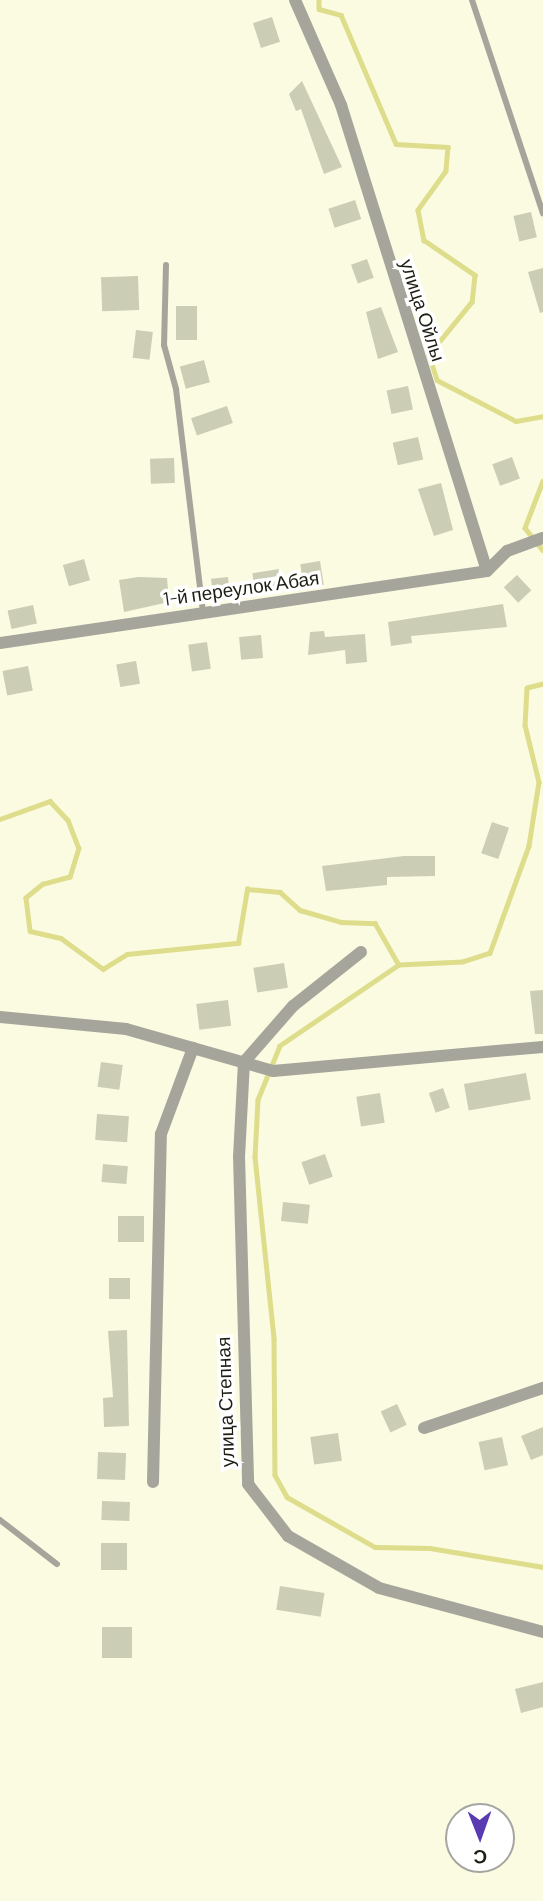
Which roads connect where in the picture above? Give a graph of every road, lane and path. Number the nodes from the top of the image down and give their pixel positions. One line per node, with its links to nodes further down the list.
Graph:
1 (295, 0): 6 (street, улица Ойлы)
2 (472, 0): 3 (lane)
3 (543, 213)
4 (166, 265): 7 (lane)
5 (543, 538): 6 (street)
6 (487, 571): 7 (street, 1-й переулок Абая)
7 (203, 613): 8 (street, 1-й переулок Абая)
8 (0, 643)
9 (361, 952): 13 (street)
10 (0, 1017): 12 (street)
11 (543, 1047): 13 (street)
12 (193, 1048): 13 (street); 16 (street)
13 (244, 1062): 19 (street, улица Степная)
14 (543, 1388): 15 (street)
15 (424, 1428)
16 (153, 1482)
17 (0, 1520): 18 (lane)
18 (57, 1564)
19 (543, 1632)

